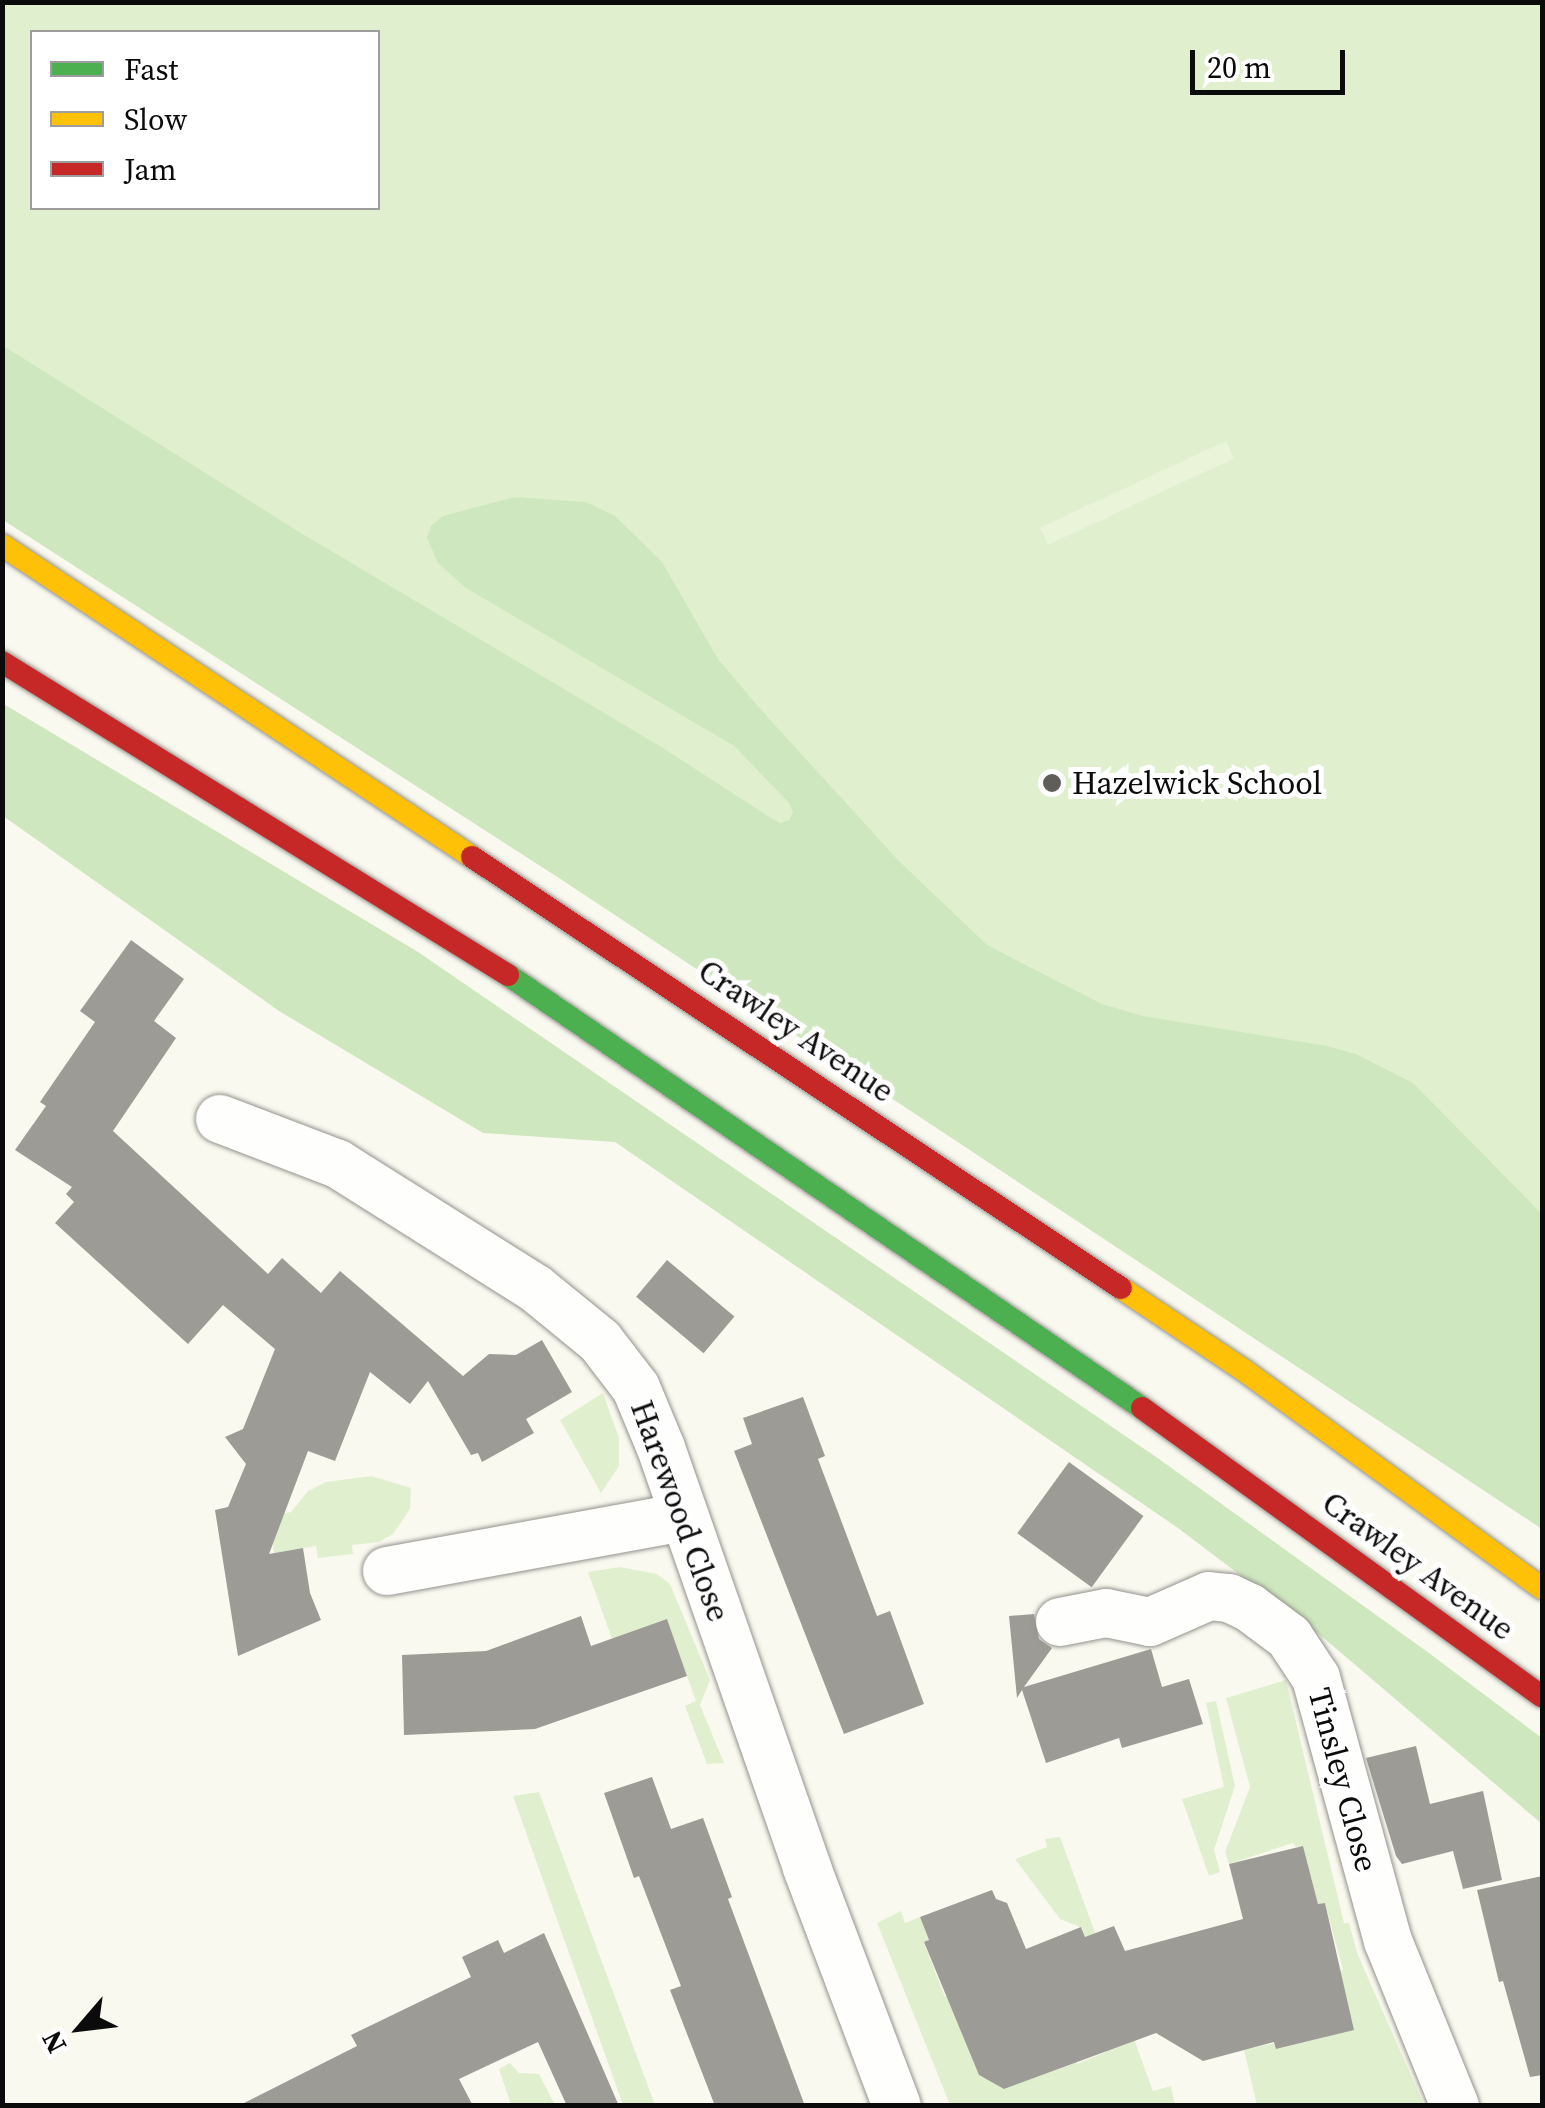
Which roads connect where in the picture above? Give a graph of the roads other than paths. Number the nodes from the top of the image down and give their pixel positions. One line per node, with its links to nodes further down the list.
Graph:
1 (2, 545): 6 (main road, Crawley Avenue)
2 (2, 662): 8 (main road, Crawley Avenue)
3 (220, 1119): 4 (street, Harewood Close)
4 (684, 1517): 5 (street); 9 (street, Harewood Close)
5 (387, 1571)
6 (1542, 1588)
7 (1060, 1622): 10 (street, Tinsley Close)
8 (1542, 1696)
9 (897, 2106)
10 (1455, 2106)

